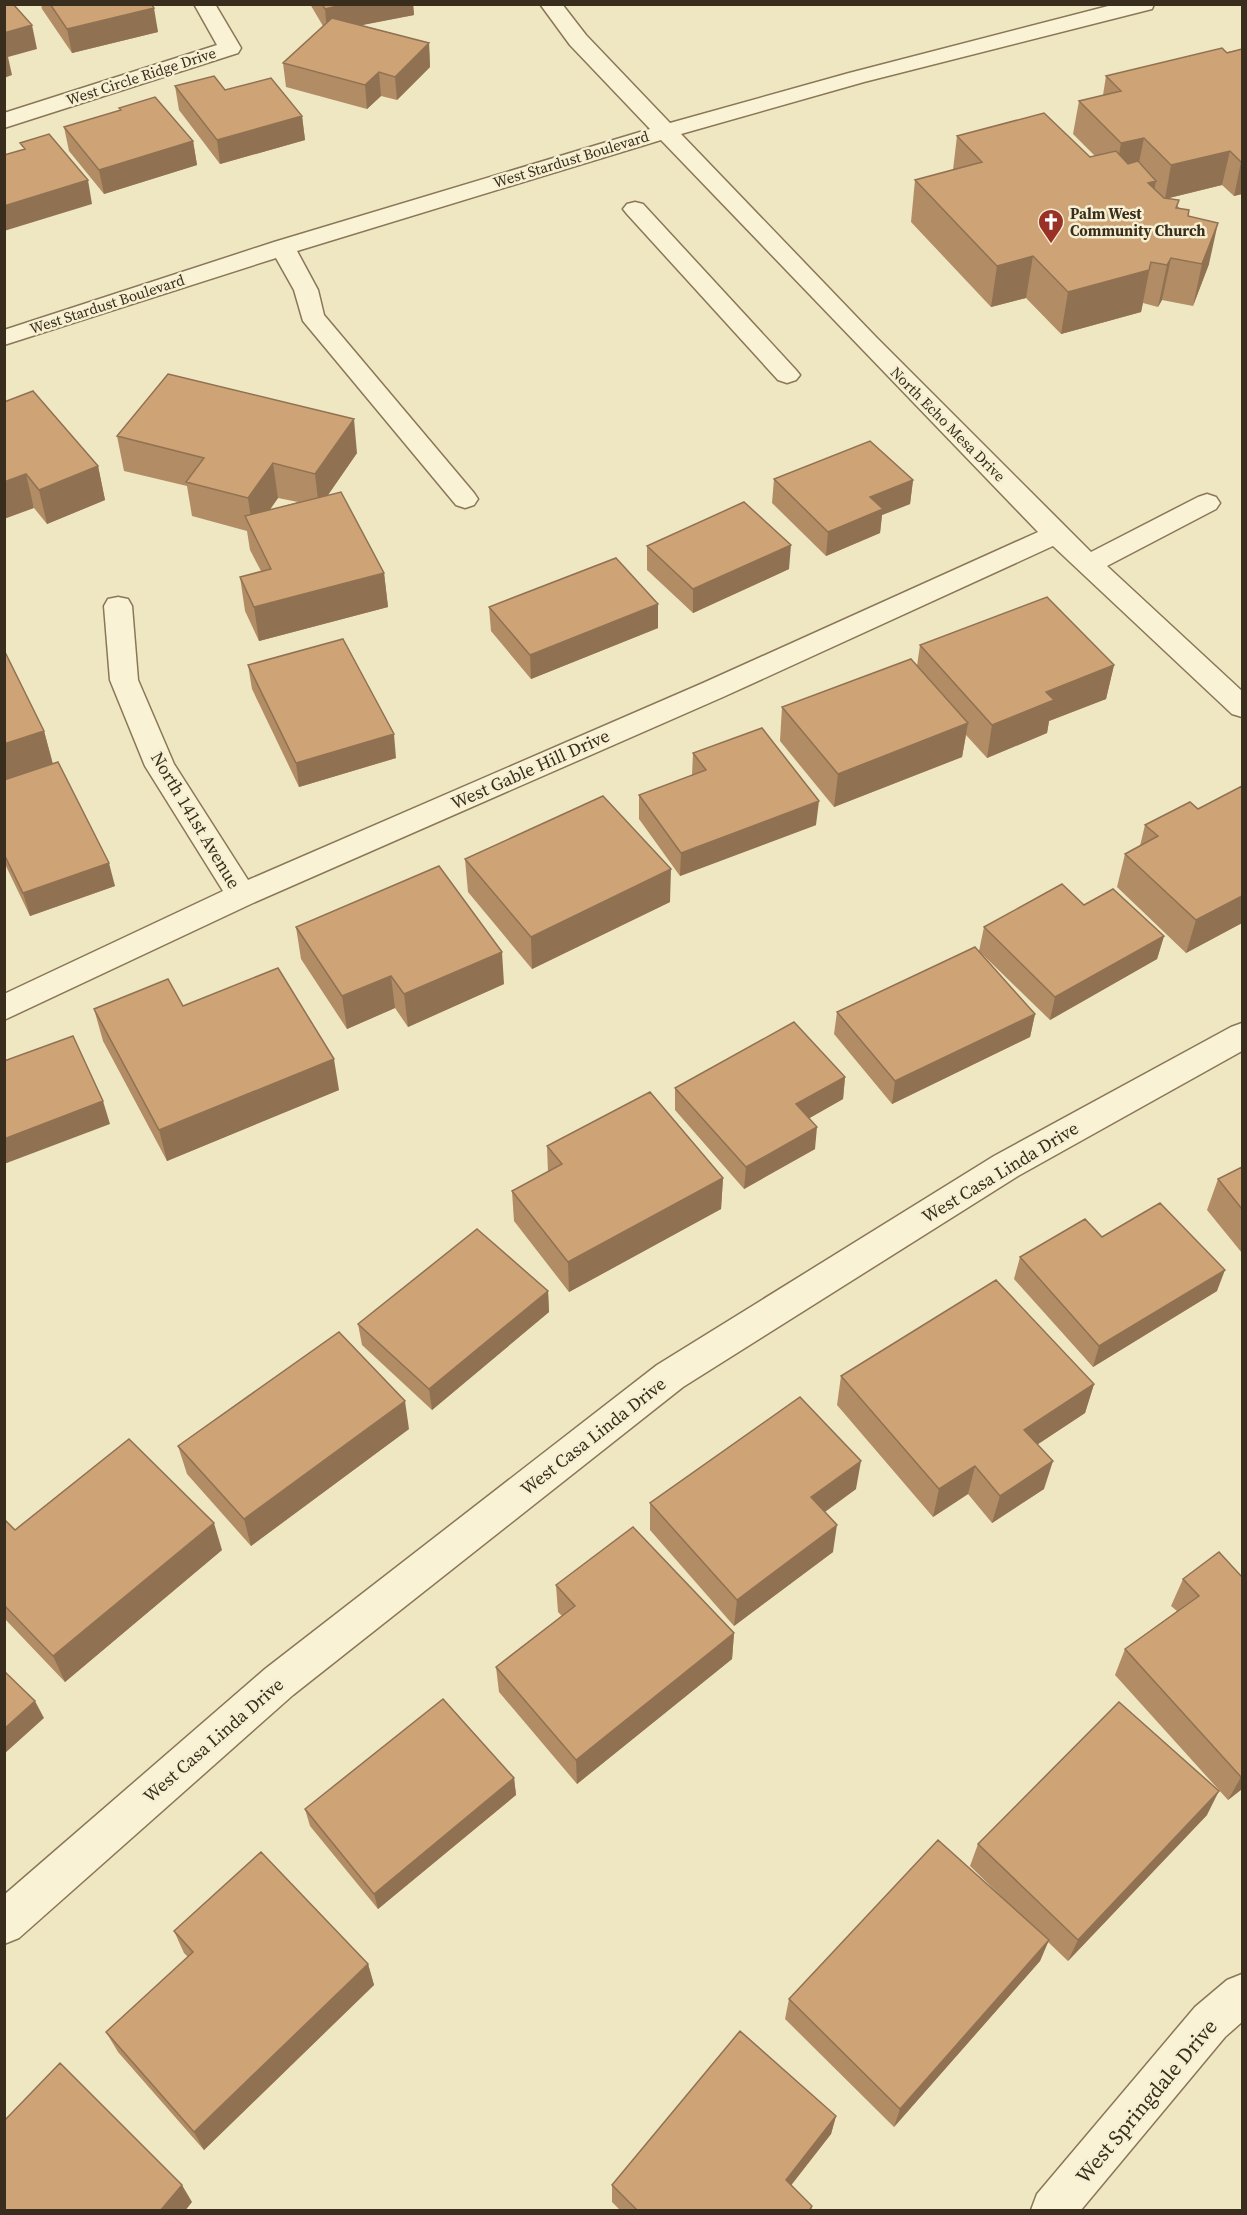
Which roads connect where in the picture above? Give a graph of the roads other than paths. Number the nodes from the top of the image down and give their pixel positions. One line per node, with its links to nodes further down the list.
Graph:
1 (204, 4): 4 (street, West Circle Ridge Drive)
2 (550, 4): 5 (street, North Echo Mesa Drive)
3 (1144, 4): 5 (street, West Stardust Boulevard)
4 (4, 121)
5 (666, 130): 7 (street, West Stardust Boulevard); 12 (street, North Echo Mesa Drive)
6 (634, 209): 9 (street)
7 (282, 247): 8 (street, West Stardust Boulevard); 10 (street)
8 (4, 338)
9 (787, 375)
10 (465, 499)
11 (1207, 503): 13 (street)
12 (1056, 534): 13 (street, North Echo Mesa Drive); 16 (street, West Gable Hill Drive)
13 (1089, 564): 15 (street, North Echo Mesa Drive)
14 (118, 606): 16 (street, North 141st Avenue)
15 (1242, 707)
16 (242, 895): 17 (street, West Gable Hill Drive)
17 (4, 1008)
18 (1242, 1036): 19 (street, West Casa Linda Drive)
19 (4, 1923)
20 (1242, 1995): 21 (street, West Springdale Drive)
21 (1053, 2211)

